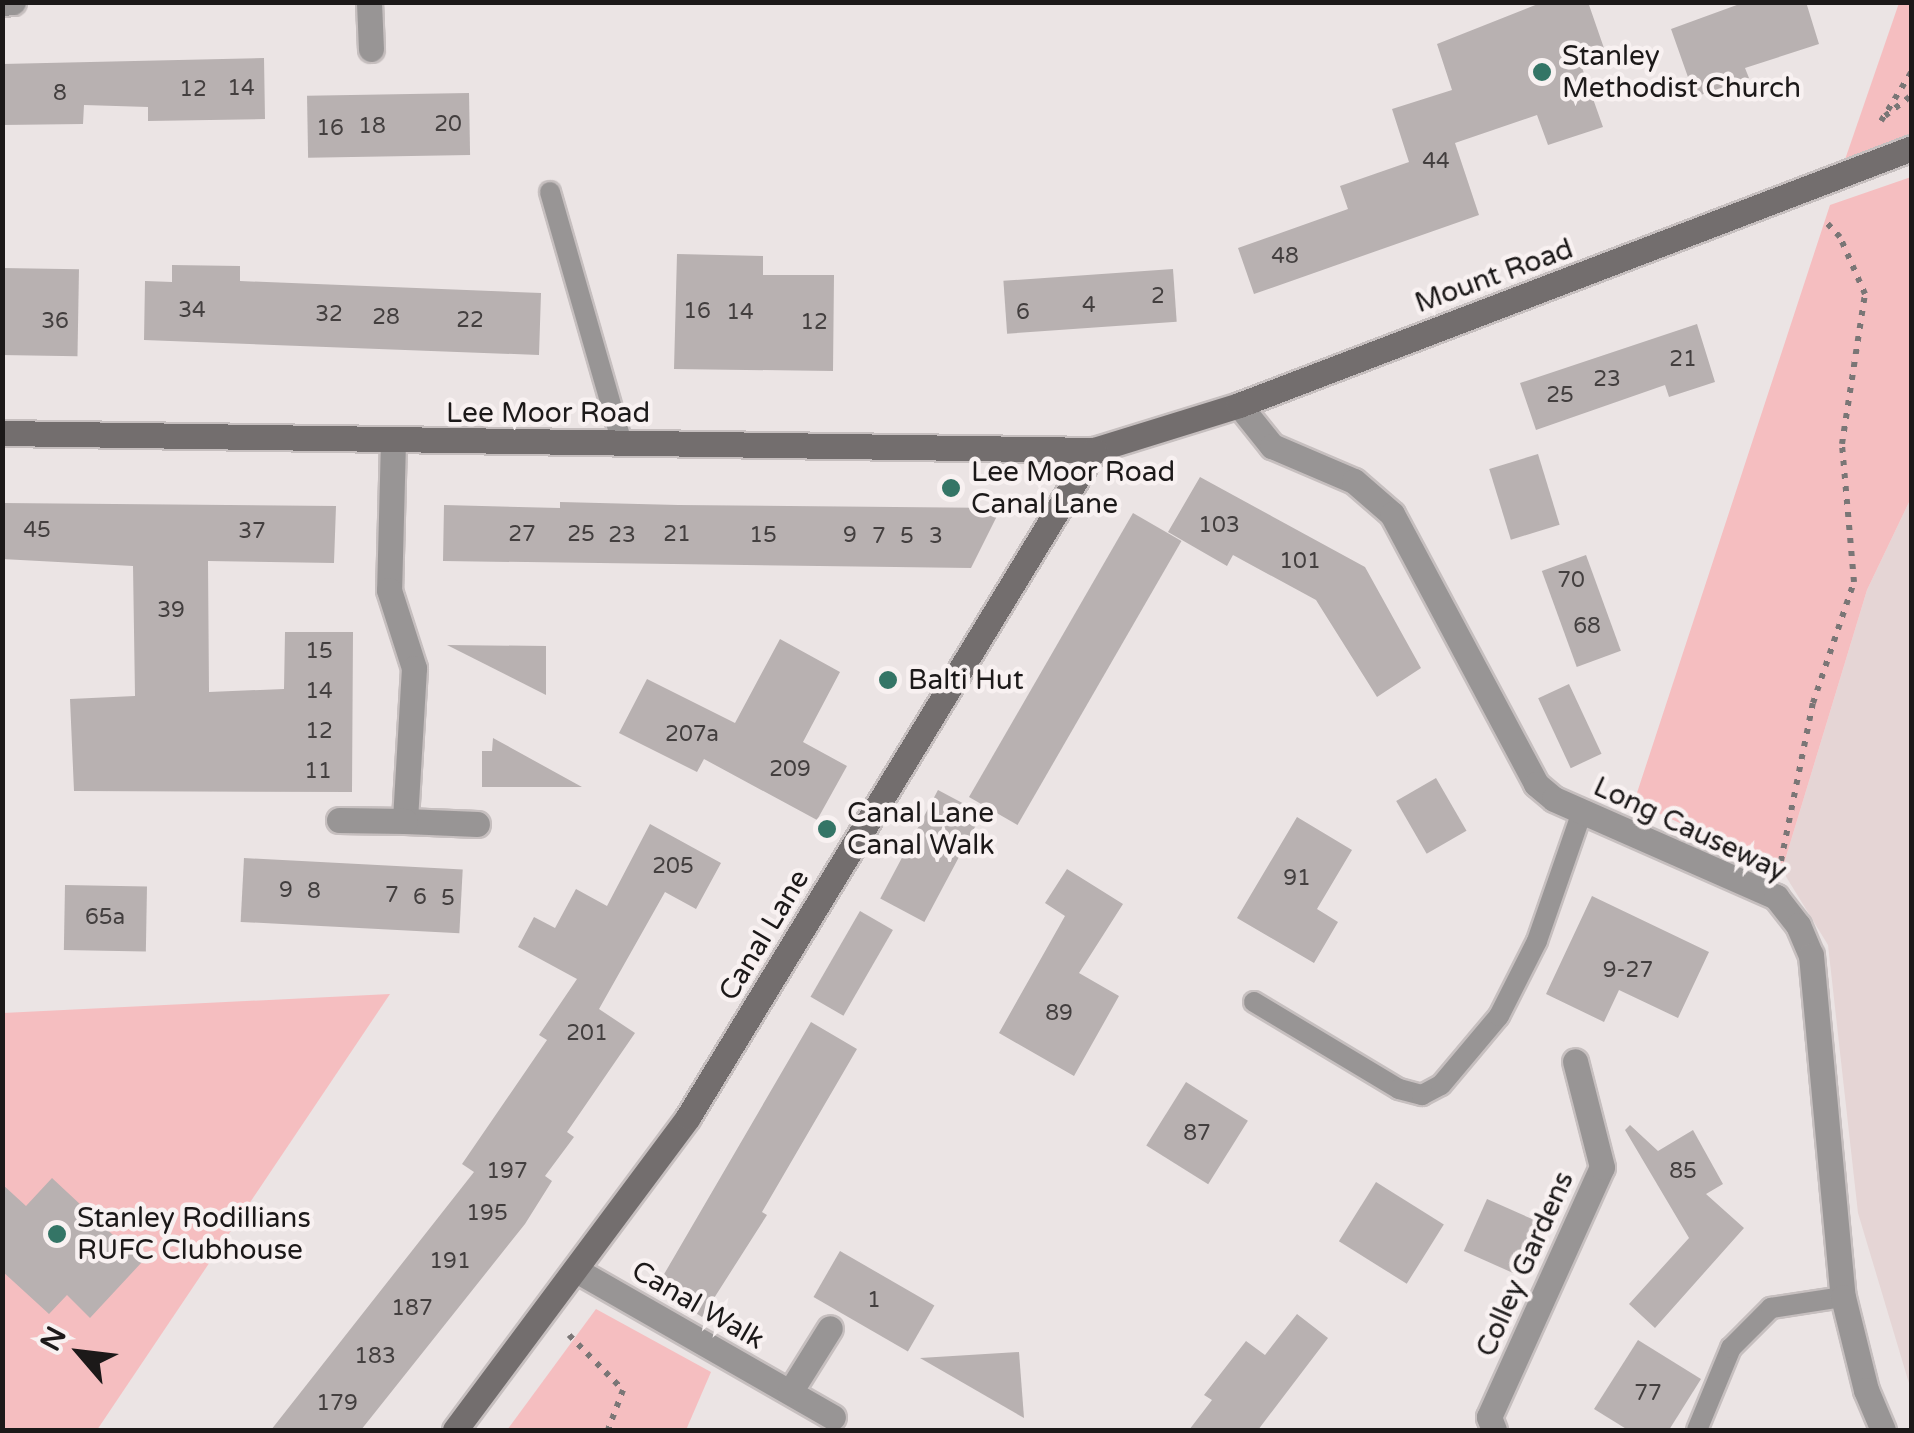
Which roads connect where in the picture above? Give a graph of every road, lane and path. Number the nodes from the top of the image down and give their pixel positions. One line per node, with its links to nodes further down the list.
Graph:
1 (13, 2): 3 (street)
2 (369, 2): 4 (street)
3 (2, 3)
4 (371, 49)
5 (1912, 96): 6 (path)
6 (1884, 117)
7 (1912, 148): 9 (street, Mount Road)
8 (550, 192): 13 (lane)
9 (1792, 195): 10 (street, Mount Road); 19 (path)
10 (1240, 405): 14 (street, Mount Road); 15 (street, Long Causeway)
11 (2, 433): 12 (street, Lee Moor Road)
12 (393, 442): 13 (street, Lee Moor Road); 17 (street)
13 (622, 443): 14 (street, Lee Moor Road)
14 (1094, 450): 22 (street, Canal Lane)
15 (1582, 812): 19 (street, Long Causeway); 20 (lane)
16 (339, 820): 17 (street)
17 (406, 820): 18 (street)
18 (478, 824)
19 (1776, 898): 23 (street, Long Causeway)
20 (1254, 1002)
21 (1575, 1062): 30 (street, Colley Gardens)
22 (576, 1270): 24 (street, Canal Lane); 26 (street, Canal Walk)
23 (1844, 1297): 31 (lane); 32 (street, Long Causeway)
24 (545, 1314): 28 (street, Canal Lane); 29 (path)
25 (830, 1328): 26 (street)
26 (790, 1392): 27 (street, Canal Walk)
27 (833, 1417)
28 (455, 1430)
29 (608, 1430)
30 (1494, 1430)
31 (1697, 1430)
32 (1884, 1430)

